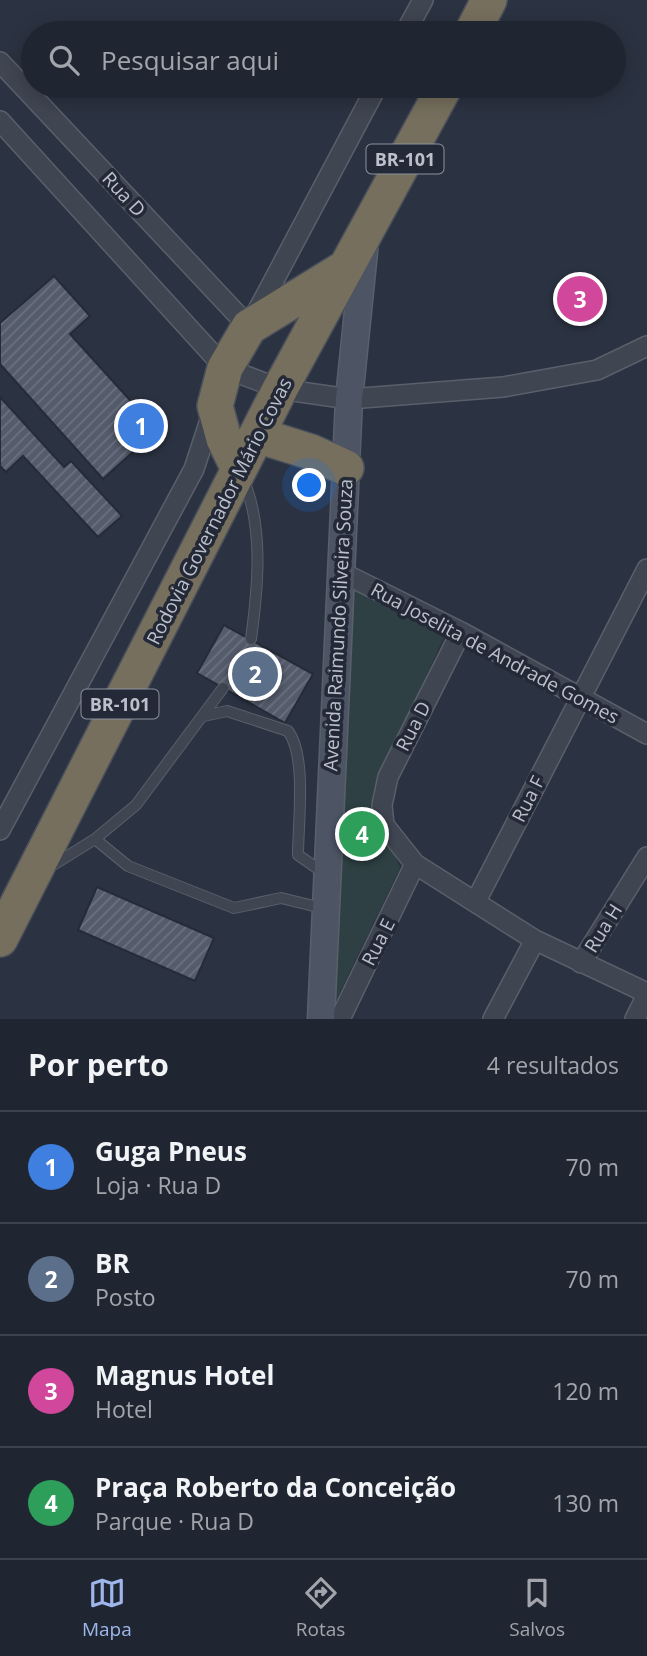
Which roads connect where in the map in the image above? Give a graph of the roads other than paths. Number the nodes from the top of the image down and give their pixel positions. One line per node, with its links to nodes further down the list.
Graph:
1 (423, 0): 3 (street)
2 (489, 0): 4 (highway)
3 (412, 21)
4 (478, 21)
5 (0, 62): 6 (street, Rua D)
6 (21, 84)
7 (34, 98): 13 (street, Rua D)
8 (371, 98): 13 (street)
9 (438, 98): 11 (highway, Rodovia Governador Mário Covas / BR-101)
10 (0, 121): 15 (street)
11 (365, 233): 12 (highway, Rodovia Governador Mário Covas / BR-101); 17 (street, Avenida Raimundo Silveira Souza)
12 (348, 267): 13 (highway); 16 (highway, Rodovia Governador Mário Covas / BR-101)
13 (249, 327): 15 (highway)
14 (647, 346): 17 (street)
15 (225, 368): 16 (street); 18 (highway)
16 (280, 389): 17 (street); 19 (highway, Rodovia Governador Mário Covas / BR-101)
17 (349, 399): 20 (street, Avenida Raimundo Silveira Souza)
18 (215, 406): 21 (highway); 30 (street)
19 (257, 435): 20 (highway); 21 (highway, Rodovia Governador Mário Covas / BR-101)
20 (346, 468): 23 (street, Avenida Raimundo Silveira Souza)
21 (239, 469): 25 (lane); 35 (highway, Rodovia Governador Mário Covas / BR-101)
22 (647, 569): 27 (street, Rua F)
23 (343, 573): 24 (street, Rua Joselita de Andrade Gomes); 34 (street, Avenida Raimundo Silveira Souza)
24 (461, 632): 27 (street, Rua Joselita de Andrade Gomes); 33 (street, Rua D)
25 (251, 639)
26 (223, 688): 28 (lane)
27 (580, 697): 29 (street, Rua Joselita de Andrade Gomes); 36 (street, Rua F)
28 (204, 716): 31 (lane); 34 (lane)
29 (647, 734)
30 (0, 830)
31 (95, 839): 35 (lane); 37 (lane)
32 (647, 858): 40 (street, Rua H)
33 (415, 864): 36 (street); 43 (street, Rua E)
34 (328, 875): 37 (street, Avenida Raimundo Silveira Souza)
35 (32, 878): 38 (highway, Rodovia Governador Mário Covas / BR-101)
36 (477, 901): 39 (street)
37 (326, 909): 42 (street, Avenida Raimundo Silveira Souza)
38 (0, 939)
39 (535, 940): 40 (street); 44 (street)
40 (581, 963): 41 (street)
41 (647, 994): 45 (street)
42 (321, 1019)
43 (340, 1019)
44 (493, 1019)
45 (635, 1019)

